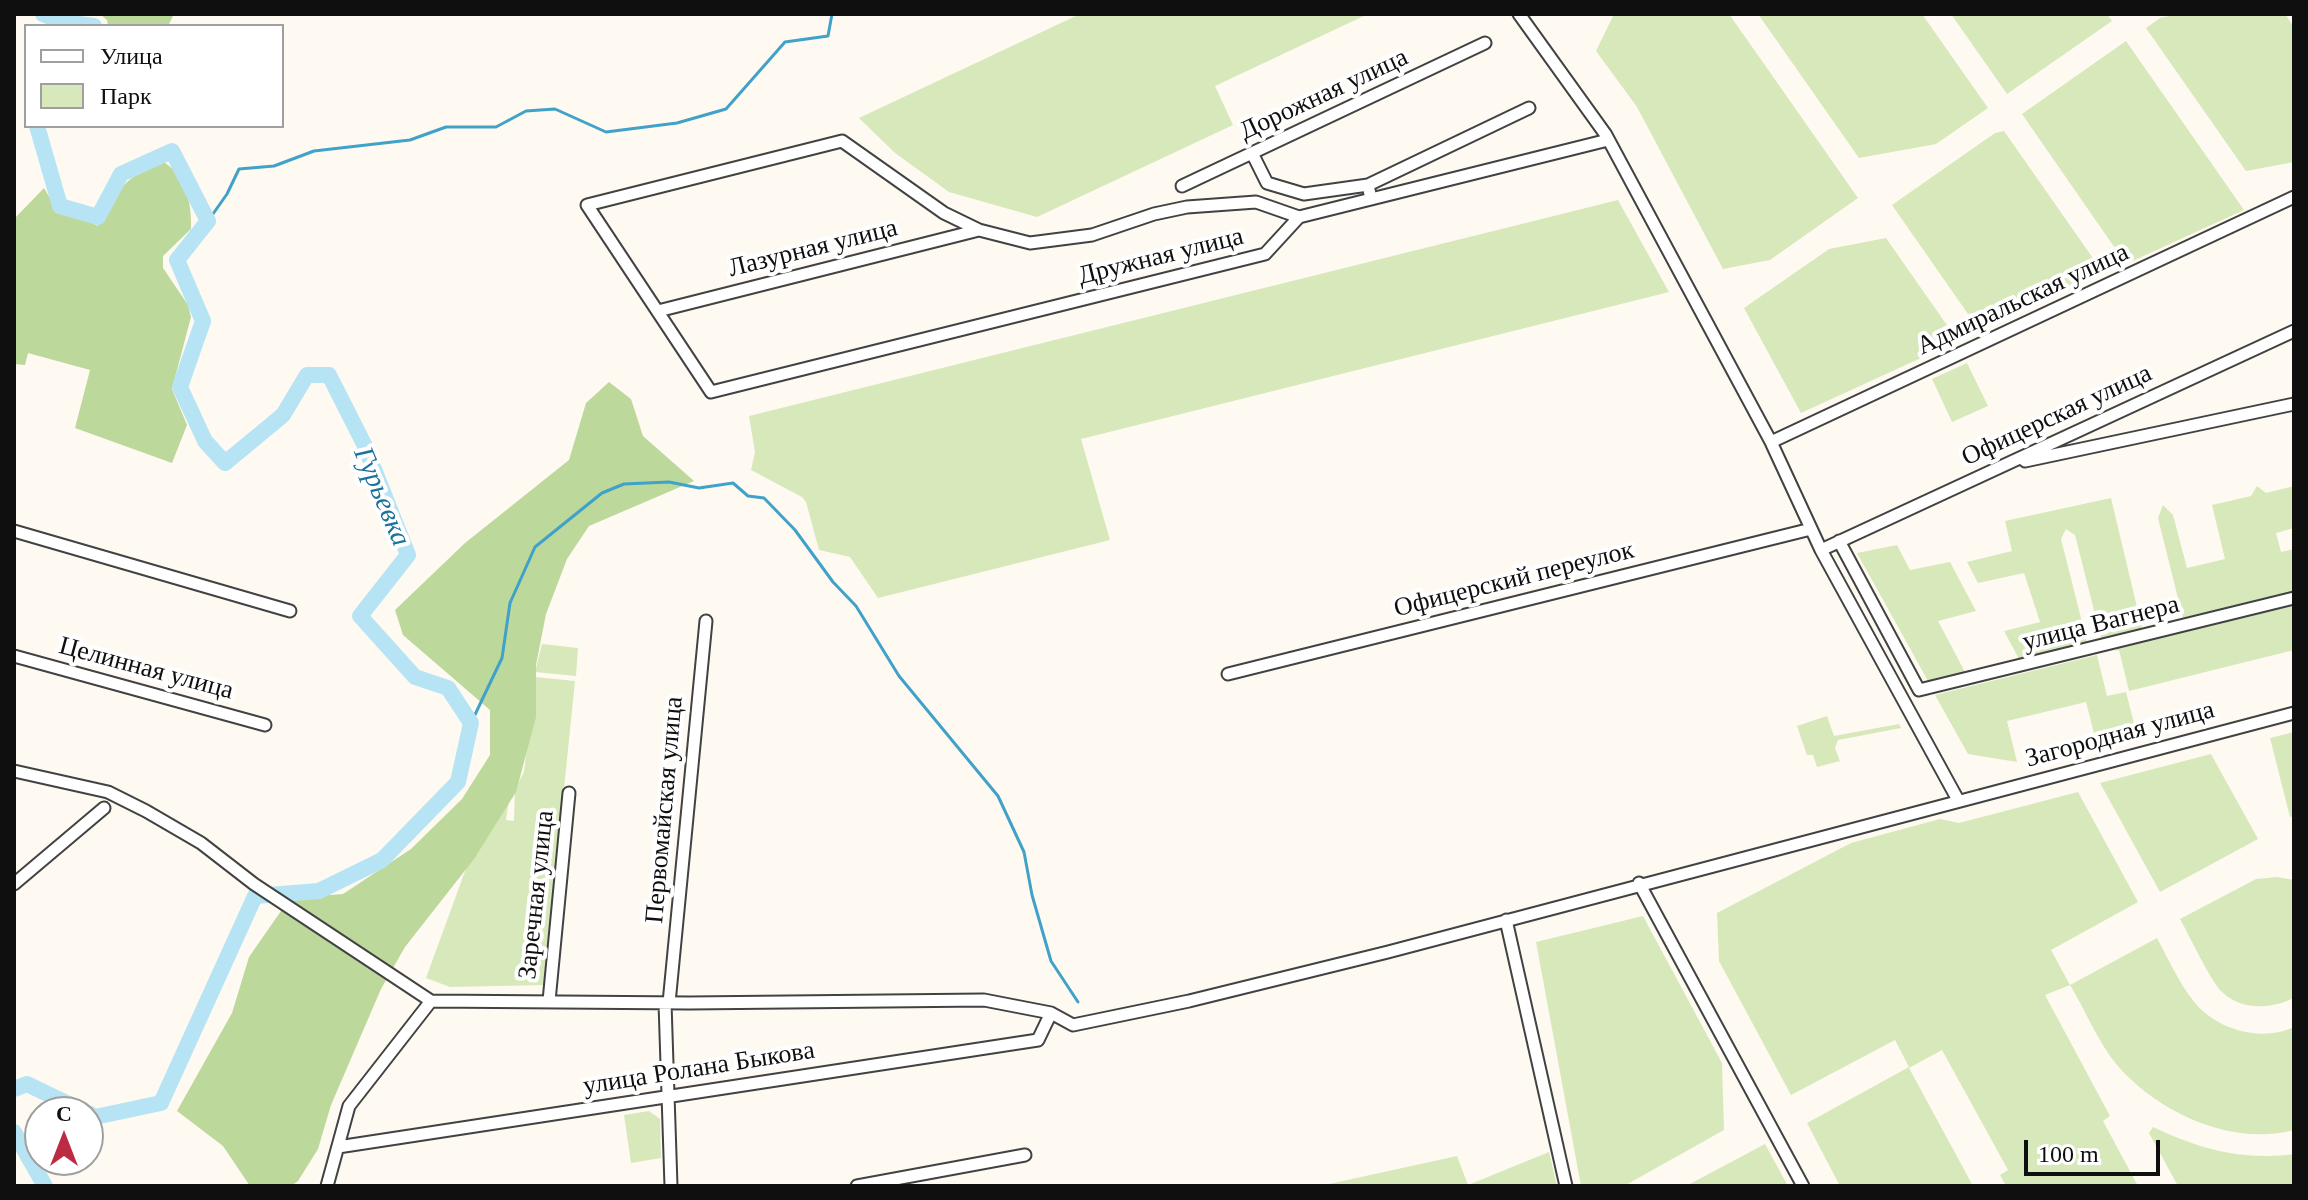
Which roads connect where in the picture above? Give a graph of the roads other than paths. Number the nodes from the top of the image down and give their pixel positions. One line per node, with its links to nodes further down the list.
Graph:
1 (1519, 14): 4 (street)
2 (1485, 43): 5 (street, Дорожная улица)
3 (1529, 108): 6 (street)
4 (1608, 140): 9 (street); 15 (street)
5 (1252, 153): 6 (street); 7 (street, Дорожная улица)
6 (1368, 185): 9 (street)
7 (1182, 186)
8 (2294, 197): 15 (street, Адмиральская улица)
9 (1371, 199): 10 (street)
10 (1299, 217): 11 (street); 11 (street, Дружная улица)
11 (979, 230): 12 (street, Лазурная улица)
12 (658, 311)
13 (2294, 331): 16 (street, Офицерская улица)
14 (2294, 404): 16 (street)
15 (1771, 442): 17 (street)
16 (2005, 465): 19 (street, Офицерская улица)
17 (1811, 529): 20 (street); 25 (street, Офицерский переулок)
18 (14, 531): 22 (street)
19 (1839, 541): 20 (street, Офицерская улица); 21 (street, улица Вагнера)
20 (1821, 550): 30 (street)
21 (2294, 598)
22 (290, 611)
23 (706, 621): 37 (street, Первомайская улица)
24 (14, 656): 27 (street, Целинная улица)
25 (1228, 674)
26 (2294, 713): 30 (street, Загородная улица)
27 (265, 725)
28 (14, 771): 35 (street)
29 (569, 793): 36 (street, Заречная улица)
30 (1958, 800): 32 (street, Загородная улица)
31 (104, 808): 33 (street)
32 (1639, 883): 34 (street, Загородная улица); 46 (street)
33 (14, 884)
34 (1506, 920): 38 (street, Загородная улица); 45 (street)
35 (431, 1001): 36 (street, Загородная улица); 40 (street)
36 (549, 1001): 37 (street, Загородная улица)
37 (667, 1003): 38 (street, Загородная улица); 39 (street, Первомайская улица)
38 (1051, 1013): 39 (street, улица Ролана Быкова)
39 (668, 1096): 40 (street, улица Ролана Быкова); 43 (street, Первомайская улица)
40 (338, 1147): 42 (street)
41 (1025, 1155): 44 (street)
42 (327, 1186)
43 (671, 1186)
44 (857, 1186)
45 (1566, 1186)
46 (1803, 1186)

